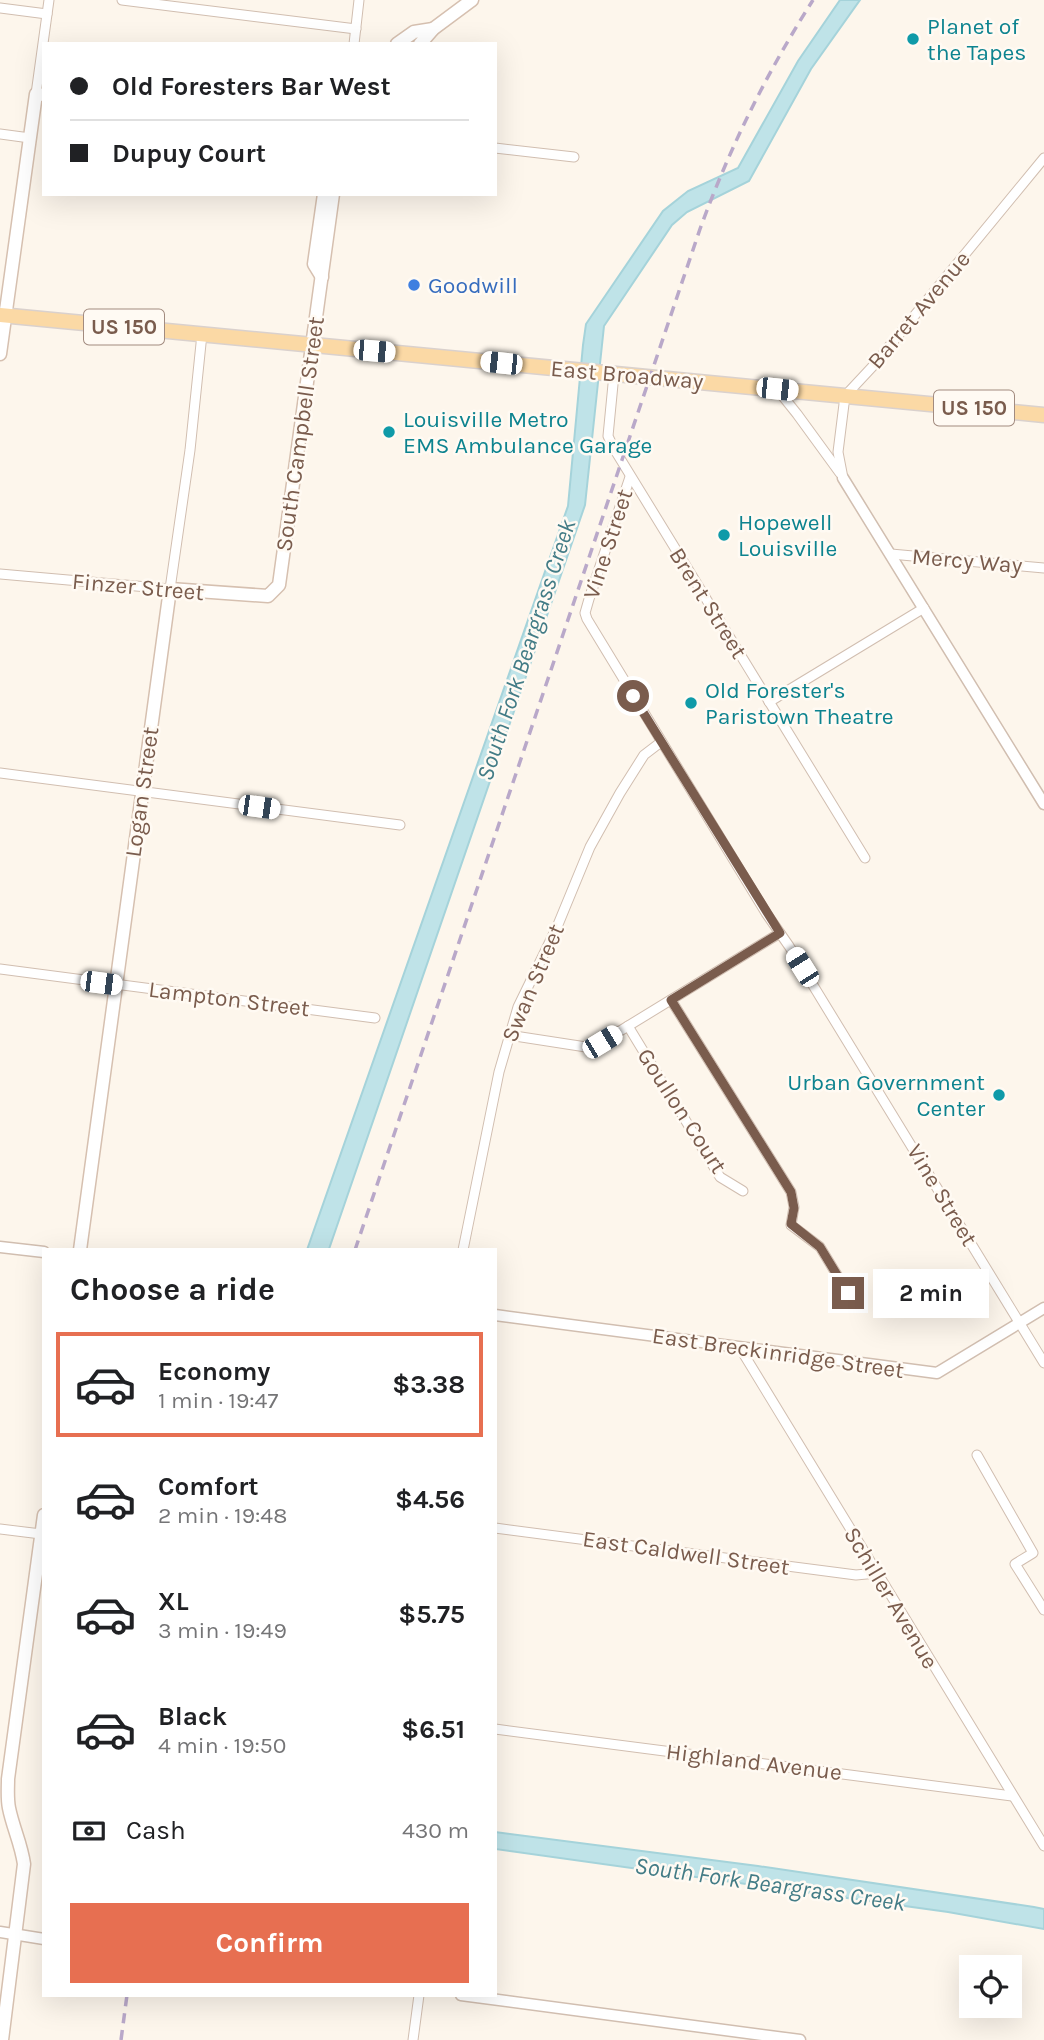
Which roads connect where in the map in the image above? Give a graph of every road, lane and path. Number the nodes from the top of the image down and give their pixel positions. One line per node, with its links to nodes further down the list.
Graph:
1 (49, 0): 6 (street)
2 (122, 0): 7 (street)
3 (359, 0): 7 (street)
4 (472, 0): 8 (main road)
5 (0, 8): 6 (street)
6 (47, 14): 9 (street)
7 (356, 29): 10 (street)
8 (433, 29): 11 (main road); 12 (main road)
9 (45, 42)
10 (354, 42)
11 (400, 42)
12 (422, 42)
13 (42, 72): 14 (street)
14 (40, 95): 16 (main road)
15 (0, 134): 16 (street)
16 (30, 138): 23 (main road)
17 (497, 148): 18 (street)
18 (574, 157)
19 (1044, 158): 29 (street, Barret Avenue)
20 (324, 196): 22 (main road, South Campbell Street)
21 (333, 196): 22 (main road, South Campbell Street)
22 (322, 277): 25 (main road, South Campbell Street)
23 (2, 316): 24 (main road, East Broadway / US 150); 26 (main road)
24 (202, 334): 25 (main road, East Broadway / US 150); 36 (street, Logan Street)
25 (313, 344): 27 (main road, East Broadway / US 150); 37 (main road, South Campbell Street)
26 (0, 354)
27 (607, 373): 28 (main road, East Broadway / US 150); 31 (street, Brent Street)
28 (777, 389): 29 (main road, East Broadway / US 150); 32 (street)
29 (845, 396): 30 (main road, East Broadway / US 150); 32 (street)
30 (1044, 415)
31 (630, 477): 39 (street, Brent Street); 40 (street, Vine Street)
32 (843, 478): 33 (street)
33 (891, 554): 34 (street, Mercy Way); 38 (street)
34 (1044, 568)
35 (0, 574): 36 (street, Finzer Street)
36 (170, 589): 37 (main road, Finzer Street); 42 (main road, Logan Street)
37 (275, 591)
38 (924, 608): 39 (street); 43 (street)
39 (769, 702): 45 (street, Brent Street)
40 (661, 742): 46 (street, Vine Street); 52 (street, Swan Street)
41 (0, 773): 42 (street)
42 (142, 791): 44 (street); 48 (main road, Logan Street)
43 (1044, 804)
44 (400, 825)
45 (865, 858)
46 (780, 933): 49 (street); 61 (street, Vine Street)
47 (0, 969): 48 (street, Lampton Street)
48 (116, 985): 50 (street, Lampton Street); 55 (main road, Logan Street)
49 (671, 1000): 51 (street); 58 (street)
50 (375, 1018)
51 (628, 1026): 52 (street); 53 (street, Goullon Court)
52 (508, 1035): 56 (street, Swan Street)
53 (743, 1191)
54 (0, 1247): 57 (street)
55 (80, 1248)
56 (463, 1248)
57 (42, 1252)
58 (848, 1293)
59 (1044, 1308): 61 (street, East Breckinridge Street)
60 (497, 1315): 62 (street, East Breckinridge Street)
61 (1020, 1323): 62 (street, East Breckinridge Street); 63 (street, Vine Street)
62 (740, 1348): 69 (street, Schiller Avenue)
63 (1044, 1363)
64 (977, 1455): 70 (street)
65 (42, 1528): 68 (main road)
66 (497, 1528): 69 (street, East Caldwell Street)
67 (0, 1529): 68 (street)
68 (41, 1534): 73 (main road)
69 (877, 1573): 72 (street, Schiller Avenue)
70 (1044, 1610)
71 (497, 1729): 72 (street, Highland Avenue)
72 (1012, 1796): 74 (street, Schiller Avenue)
73 (6, 1824): 76 (main road)
74 (1044, 1846)
75 (0, 1932): 76 (street)
76 (15, 1934): 77 (street); 80 (main road)
77 (42, 1939)
78 (419, 1997): 81 (street)
79 (476, 1997): 82 (street)
80 (2, 2040)
81 (413, 2040)
82 (800, 2040)

